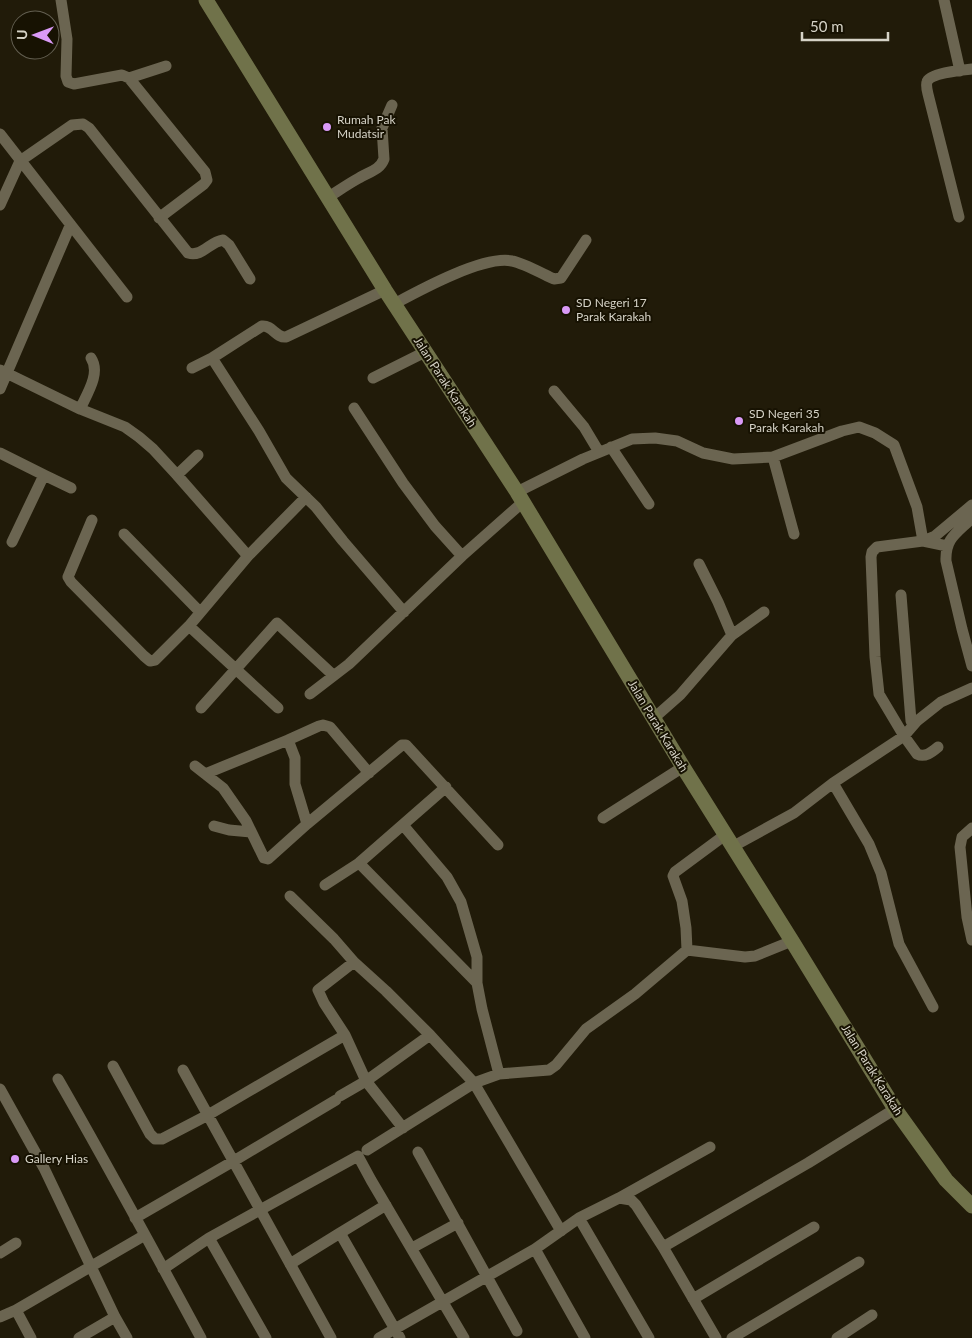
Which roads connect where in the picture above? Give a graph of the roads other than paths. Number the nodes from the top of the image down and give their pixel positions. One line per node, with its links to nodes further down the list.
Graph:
1 (61, 0): 6 (street)
2 (206, 0): 10 (street, Jalan Parak Karakah)
3 (944, 0): 5 (street)
4 (166, 66): 6 (street)
5 (966, 70): 12 (street)
6 (129, 78): 13 (street)
7 (392, 105): 10 (street)
8 (0, 134): 9 (street)
9 (20, 161): 11 (street); 13 (street); 14 (street)
10 (327, 198): 17 (street, Jalan Parak Karakah)
11 (0, 205)
12 (959, 217)
13 (159, 218): 16 (street)
14 (70, 226): 18 (street); 24 (street)
15 (586, 240): 19 (street)
16 (250, 279)
17 (385, 290): 19 (street, Jalan Parak Karakah); 22 (street)
18 (127, 298)
19 (394, 304): 20 (street, Jalan Parak Karakah)
20 (425, 352): 25 (street); 39 (street, Jalan Parak Karakah)
21 (91, 358): 29 (street)
22 (212, 358): 23 (street); 38 (street)
23 (192, 368)
24 (4, 372): 26 (street); 29 (street)
25 (373, 378)
26 (0, 389)
27 (554, 391): 31 (street)
28 (354, 408): 50 (street)
29 (80, 409): 36 (street)
30 (611, 447): 31 (street); 34 (street); 40 (street)
31 (599, 452): 39 (street)
32 (0, 453): 35 (street)
33 (198, 455): 36 (street)
34 (773, 457): 45 (street); 46 (street)
35 (44, 475): 37 (street); 47 (street)
36 (177, 475): 49 (street)
37 (71, 488)
38 (306, 497): 49 (street); 54 (street)
39 (520, 497): 50 (street); 65 (street, Jalan Parak Karakah)
40 (649, 504)
41 (972, 505): 46 (street)
42 (972, 518): 48 (street)
43 (92, 520): 56 (street)
44 (124, 534): 53 (street)
45 (794, 534)
46 (923, 541): 48 (street); 67 (street)
47 (12, 542)
48 (947, 546): 58 (street)
49 (248, 556): 53 (street)
50 (462, 556): 54 (street)
51 (699, 564): 57 (street)
52 (902, 595): 66 (street)
53 (200, 612): 56 (street)
54 (404, 612): 60 (street)
55 (764, 612): 57 (street)
56 (189, 626): 59 (street)
57 (732, 635): 65 (street)
58 (972, 666)
59 (236, 669): 60 (street); 63 (street); 64 (street)
60 (333, 675): 62 (street)
61 (972, 688): 66 (street)
62 (310, 694)
63 (201, 708)
64 (278, 708)
65 (654, 718): 71 (street, Jalan Parak Karakah)
66 (914, 724): 67 (street)
67 (904, 736): 69 (street); 74 (street)
68 (288, 740): 72 (street); 73 (street); 77 (street)
69 (938, 747)
70 (195, 766): 73 (street)
71 (683, 767): 76 (street); 82 (street, Jalan Parak Karakah)
72 (369, 773): 75 (street); 77 (street)
73 (205, 774): 81 (street)
74 (832, 783): 82 (street); 93 (street)
75 (446, 787): 78 (street); 83 (street)
76 (603, 818)
77 (307, 824): 81 (street)
78 (403, 825): 84 (street); 92 (street)
79 (214, 826): 81 (street)
80 (972, 828): 87 (street)
81 (251, 832)
82 (729, 841): 88 (street, Jalan Parak Karakah); 90 (street)
83 (498, 845)
84 (359, 863): 85 (street); 92 (street)
85 (325, 885)
86 (290, 896): 91 (street)
87 (969, 901): 89 (street)
88 (792, 940): 90 (street); 103 (street, Jalan Parak Karakah)
89 (972, 940)
90 (687, 950): 98 (street)
91 (354, 962): 94 (street); 95 (street)
92 (477, 983): 98 (street)
93 (933, 1007)
94 (345, 1035): 100 (street); 104 (street)
95 (430, 1035): 100 (street); 101 (street)
96 (113, 1066): 104 (street)
97 (183, 1070): 104 (street)
98 (500, 1074): 101 (street)
99 (58, 1079): 114 (street)
100 (366, 1081): 105 (street); 109 (street)
101 (474, 1083): 105 (street); 118 (street)
102 (0, 1089): 129 (street)
103 (895, 1109): 112 (street, Jalan Parak Karakah); 123 (street)
104 (208, 1115): 109 (street)
105 (403, 1128): 107 (street)
106 (710, 1148): 110 (street)
107 (366, 1150)
108 (418, 1152): 116 (street)
109 (232, 1162): 113 (street); 114 (street)
110 (619, 1198): 115 (street); 123 (street)
111 (386, 1205): 113 (street); 119 (street); 124 (street)
112 (972, 1206)
113 (258, 1210): 121 (street); 128 (street)
114 (135, 1218): 120 (street)
115 (579, 1218): 118 (street); 150 (street)
116 (458, 1223): 124 (street); 131 (street)
117 (814, 1227): 132 (street)
118 (561, 1231): 125 (street)
119 (340, 1233): 128 (street); 139 (street)
120 (145, 1235): 129 (street); 130 (street)
121 (209, 1238): 130 (street); 145 (street)
122 (16, 1243): 126 (street)
123 (663, 1247): 132 (street)
124 (412, 1248): 133 (street)
125 (535, 1248): 131 (street); 149 (street)
126 (0, 1253)
127 (858, 1262): 152 (street)
128 (290, 1264): 146 (street)
129 (92, 1266): 134 (street); 137 (street)
130 (163, 1269): 144 (street)
131 (487, 1276): 133 (street); 138 (street)
132 (693, 1298): 151 (street)
133 (444, 1302): 139 (street); 148 (street)
134 (16, 1310): 136 (street); 141 (street)
135 (872, 1315): 140 (street)
136 (0, 1317)
137 (115, 1317): 142 (street); 143 (street)
138 (517, 1331)
139 (397, 1333): 147 (street)
140 (840, 1337)
141 (31, 1338)
142 (79, 1338)
143 (127, 1338)
144 (201, 1338)
145 (266, 1338)
146 (331, 1338)
147 (379, 1338)
148 (464, 1338)
149 (585, 1338)
150 (649, 1338)
151 (716, 1338)
152 (732, 1338)

